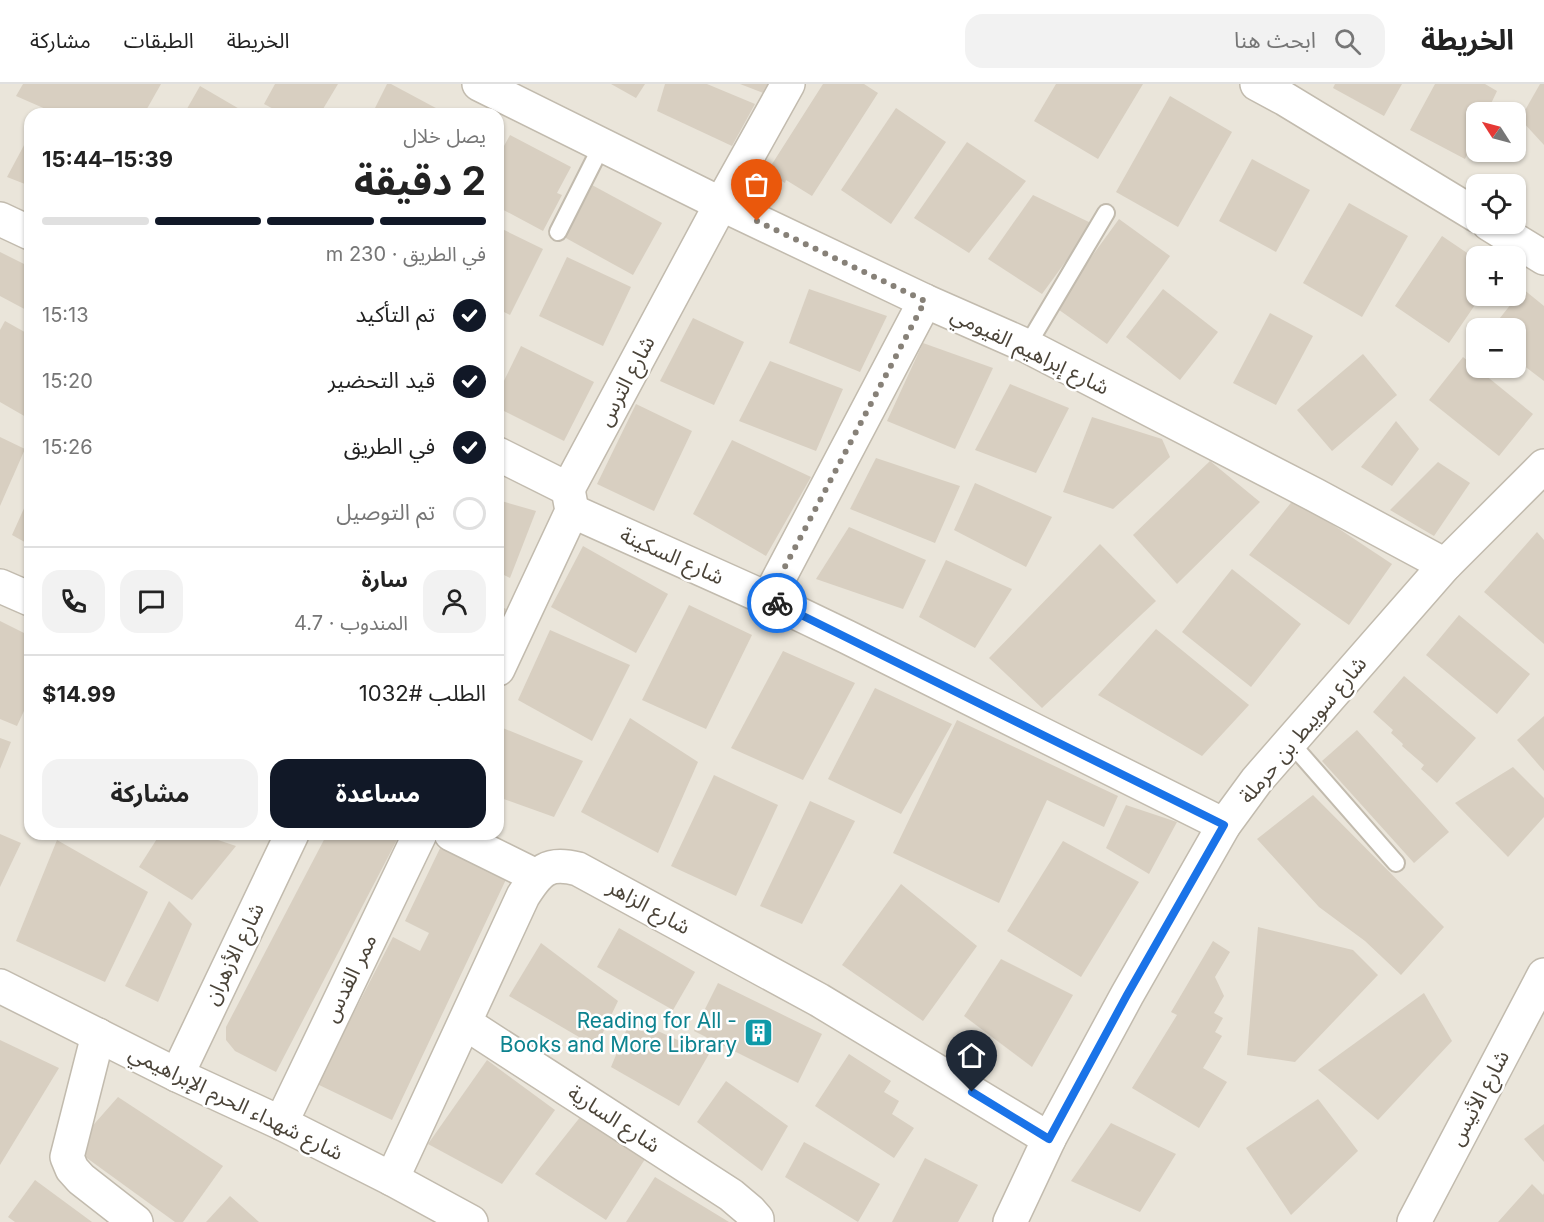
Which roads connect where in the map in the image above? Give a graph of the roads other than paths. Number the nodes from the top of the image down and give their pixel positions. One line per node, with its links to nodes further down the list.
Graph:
1 (788, 84): 6 (street, شارع الترس)
2 (1257, 84): 3 (street)
3 (1290, 91): 7 (street)
4 (497, 95): 5 (street, شارع إبراهيم الفيومي)
5 (602, 145): 6 (street, شارع إبراهيم الفيومي); 11 (lane)
6 (721, 204): 14 (street, شارع إبراهيم الفيومي); 18 (street, شارع الترس)
7 (1466, 208)
8 (1106, 213): 15 (lane)
9 (0, 219): 10 (street)
10 (24, 230)
11 (558, 232)
12 (1505, 234): 13 (street)
13 (1544, 258)
14 (925, 301): 15 (street, شارع إبراهيم الفيومي); 22 (street)
15 (1027, 346): 19 (street, شارع إبراهيم الفيومي)
16 (504, 458): 18 (street)
17 (1544, 466): 19 (street, شارع سويبط بن حرملة)
18 (570, 500): 22 (street, شارع السكينة); 23 (street)
19 (1445, 565): 24 (street, شارع سويبط بن حرملة)
20 (0, 586): 21 (street)
21 (24, 596)
22 (768, 599): 25 (street, شارع السكينة)
23 (504, 655)
24 (1290, 742): 25 (street, شارع سويبط بن حرملة); 29 (lane)
25 (1224, 825): 37 (street, شارع سويبط بن حرملة)
26 (289, 840): 35 (street, شارع الأزهران)
27 (417, 840): 36 (street, ممر القدس)
28 (464, 840): 30 (street)
29 (1396, 862)
30 (536, 876): 33 (street); 37 (street, شارع الزاهر)
31 (1542, 982): 43 (street, شارع الأنيس)
32 (0, 986): 34 (street, شارع شهداء الحرم الإبراهيمي)
33 (465, 1023): 38 (street); 41 (street, شارع السارية)
34 (98, 1035): 35 (street, شارع شهداء الحرم الإبراهيمي); 39 (street)
35 (177, 1075): 36 (street, شارع شهداء الحرم الإبراهيمي)
36 (281, 1123): 38 (street, شارع شهداء الحرم الإبراهيمي)
37 (1049, 1139): 42 (street, شارع سويبط بن حرملة)
38 (392, 1179): 40 (street, شارع شهداء الحرم الإبراهيمي)
39 (136, 1222)
40 (471, 1222)
41 (757, 1222)
42 (1010, 1222)
43 (1414, 1222)

